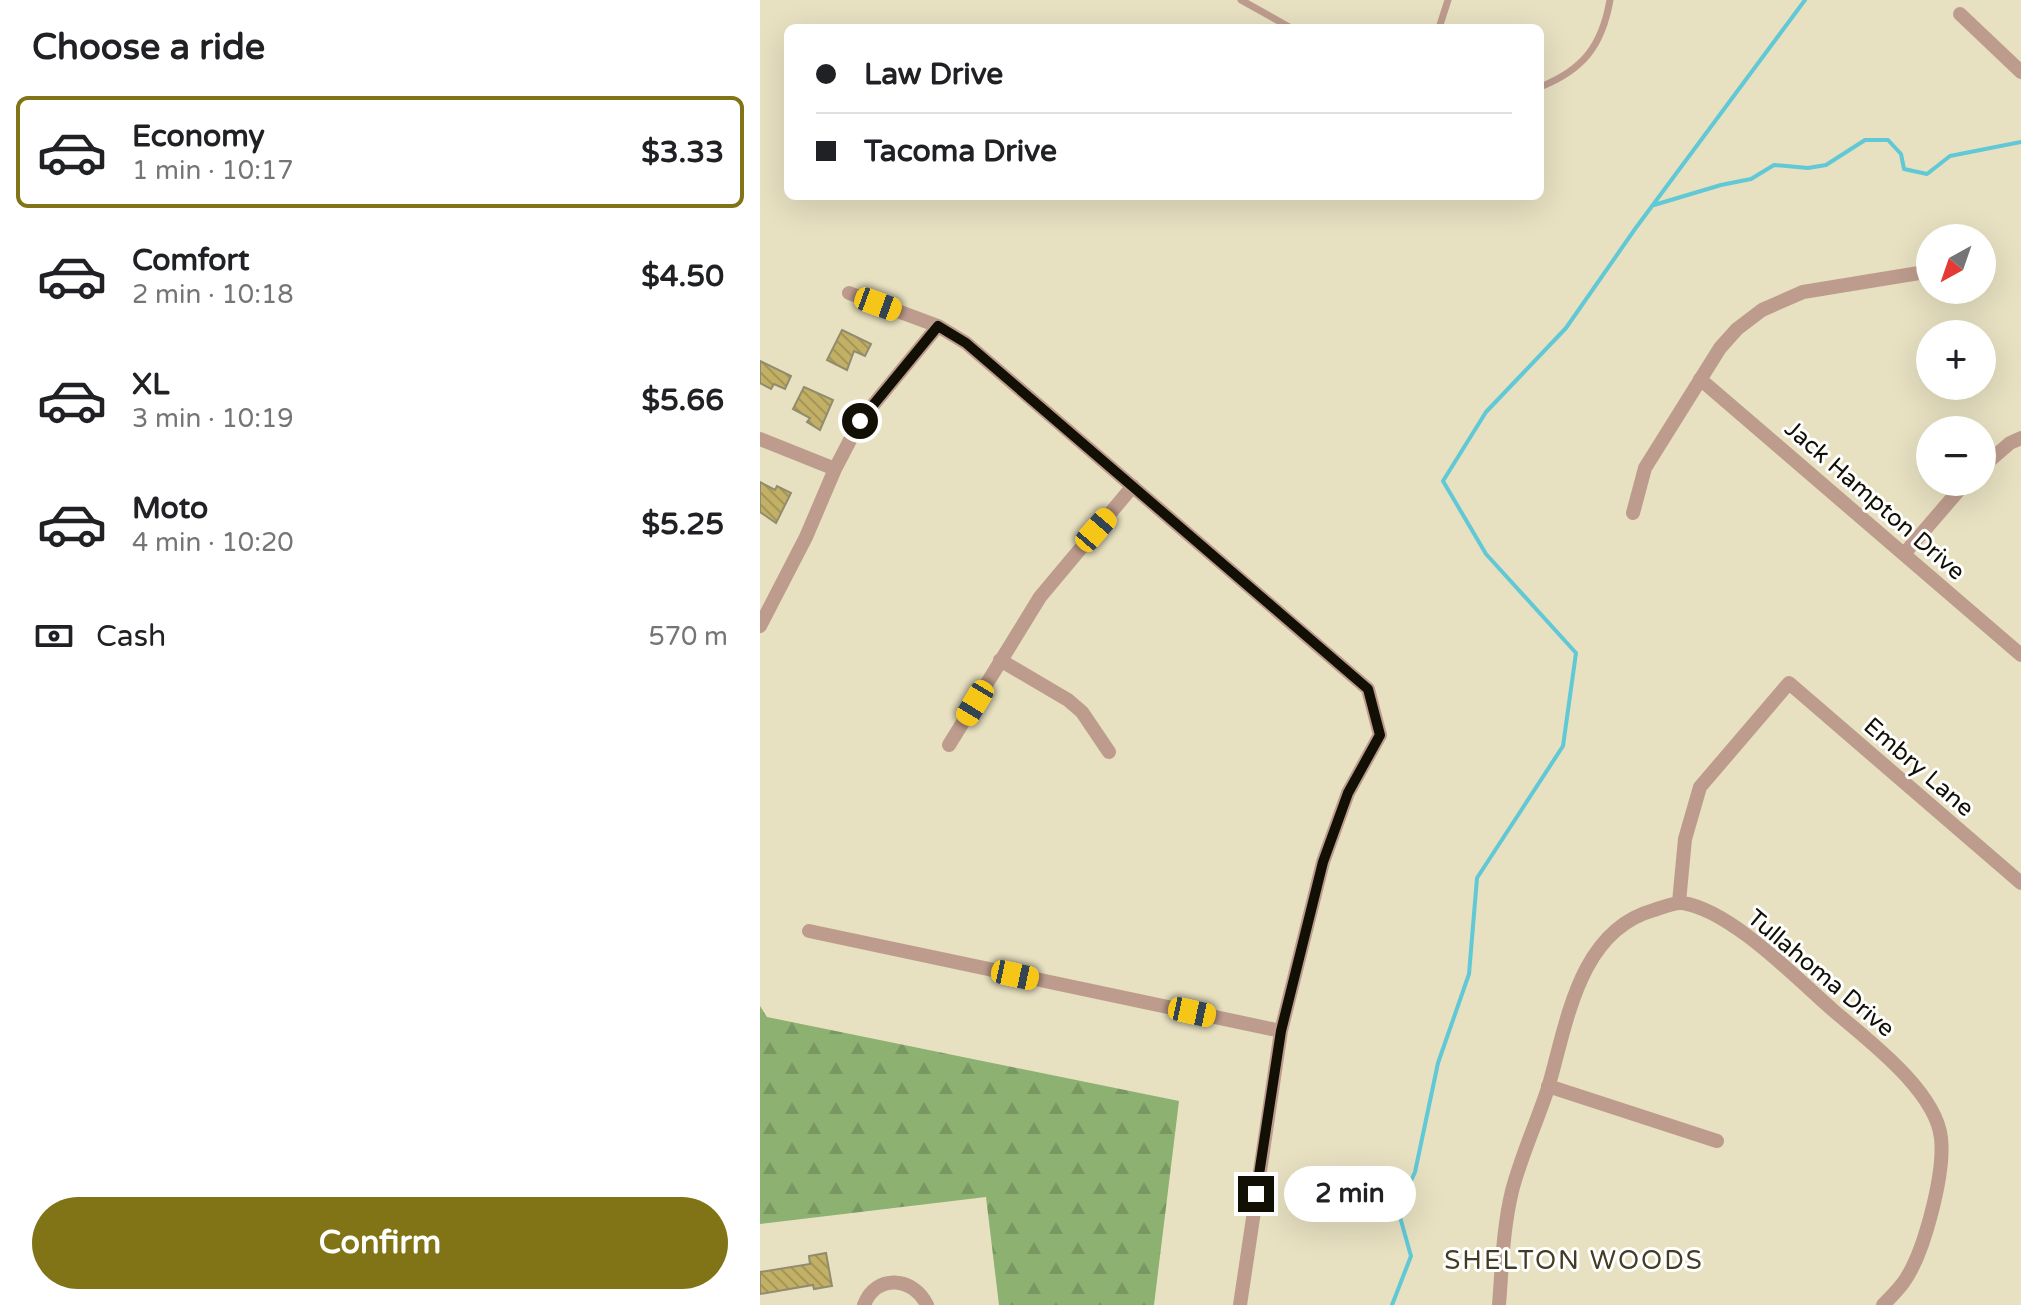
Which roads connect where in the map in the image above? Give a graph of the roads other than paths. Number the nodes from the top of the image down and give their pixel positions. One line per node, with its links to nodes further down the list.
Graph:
1 (1241, 0): 5 (lane)
2 (1448, 0): 6 (lane)
3 (1610, 0): 8 (lane)
4 (1960, 14): 7 (street)
5 (1284, 24)
6 (1440, 24)
7 (2021, 72)
8 (1544, 85)
9 (1916, 273): 12 (street)
10 (849, 293): 11 (street)
11 (938, 326): 16 (street); 17 (street)
12 (1700, 379): 19 (street); 20 (street, Jack Hampton Drive)
13 (2021, 438): 15 (street)
14 (760, 439): 16 (street)
15 (1996, 457)
16 (835, 469): 21 (street)
17 (1133, 486): 23 (street); 29 (street)
18 (1954, 496): 20 (street)
19 (1633, 513)
20 (1904, 554): 22 (street, Jack Hampton Drive)
21 (760, 626)
22 (2021, 655)
23 (1000, 660): 24 (street); 25 (street)
24 (949, 745)
25 (1109, 752)
26 (2021, 883): 27 (street, Embry Lane)
27 (1679, 902): 30 (street); 36 (street, Tullahoma Drive)
28 (809, 931): 29 (street)
29 (1281, 1031): 34 (street)
30 (1548, 1086): 31 (street); 35 (street)
31 (1717, 1141)
32 (864, 1305): 33 (street)
33 (927, 1305)
34 (1240, 1305)
35 (1499, 1305)
36 (1883, 1305)

